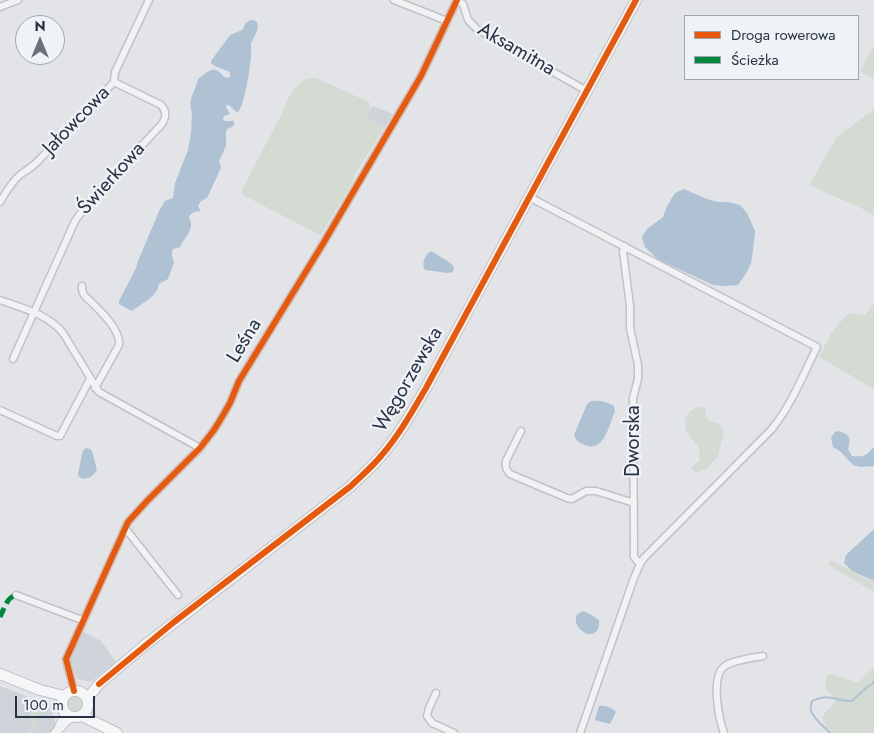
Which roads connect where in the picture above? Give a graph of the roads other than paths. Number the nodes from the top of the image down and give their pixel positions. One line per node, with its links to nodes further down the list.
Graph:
1 (18, 0): 6 (street)
2 (148, 0): 8 (street, Jałowcowa)
3 (394, 0): 7 (street)
4 (457, 0): 7 (street, Leśna); 9 (street, Aksamitna)
5 (636, 0): 9 (main road, Węgorzewska)
6 (0, 7)
7 (447, 21): 21 (street, Leśna)
8 (114, 82): 11 (street, Jałowcowa); 15 (street, Świerkowa)
9 (587, 90): 10 (main road, Węgorzewska)
10 (529, 197): 12 (street); 31 (main road, Węgorzewska)
11 (0, 202)
12 (625, 246): 22 (street, Dworska); 24 (street)
13 (82, 286): 18 (street)
14 (0, 300): 15 (street)
15 (34, 313): 16 (street, Świerkowa); 17 (street)
16 (13, 359)
17 (90, 379): 18 (street); 19 (street)
18 (95, 388): 21 (street)
19 (0, 410)
20 (521, 431): 22 (street)
21 (200, 448): 23 (street, Leśna)
22 (634, 503): 24 (street, Dworska)
23 (125, 528): 26 (street); 27 (street, Leśna)
24 (640, 564): 36 (street)
25 (16, 595): 27 (street)
26 (178, 595)
27 (82, 620): 31 (street, Leśna)
28 (763, 656): 37 (street)
29 (0, 674): 31 (main road)
30 (436, 693): 35 (street)
31 (77, 701): 32 (main road); 32 (main road); 34 (main road)
32 (68, 715): 33 (street)
33 (57, 731)
34 (117, 733)
35 (454, 733)
36 (580, 733)
37 (724, 733)

